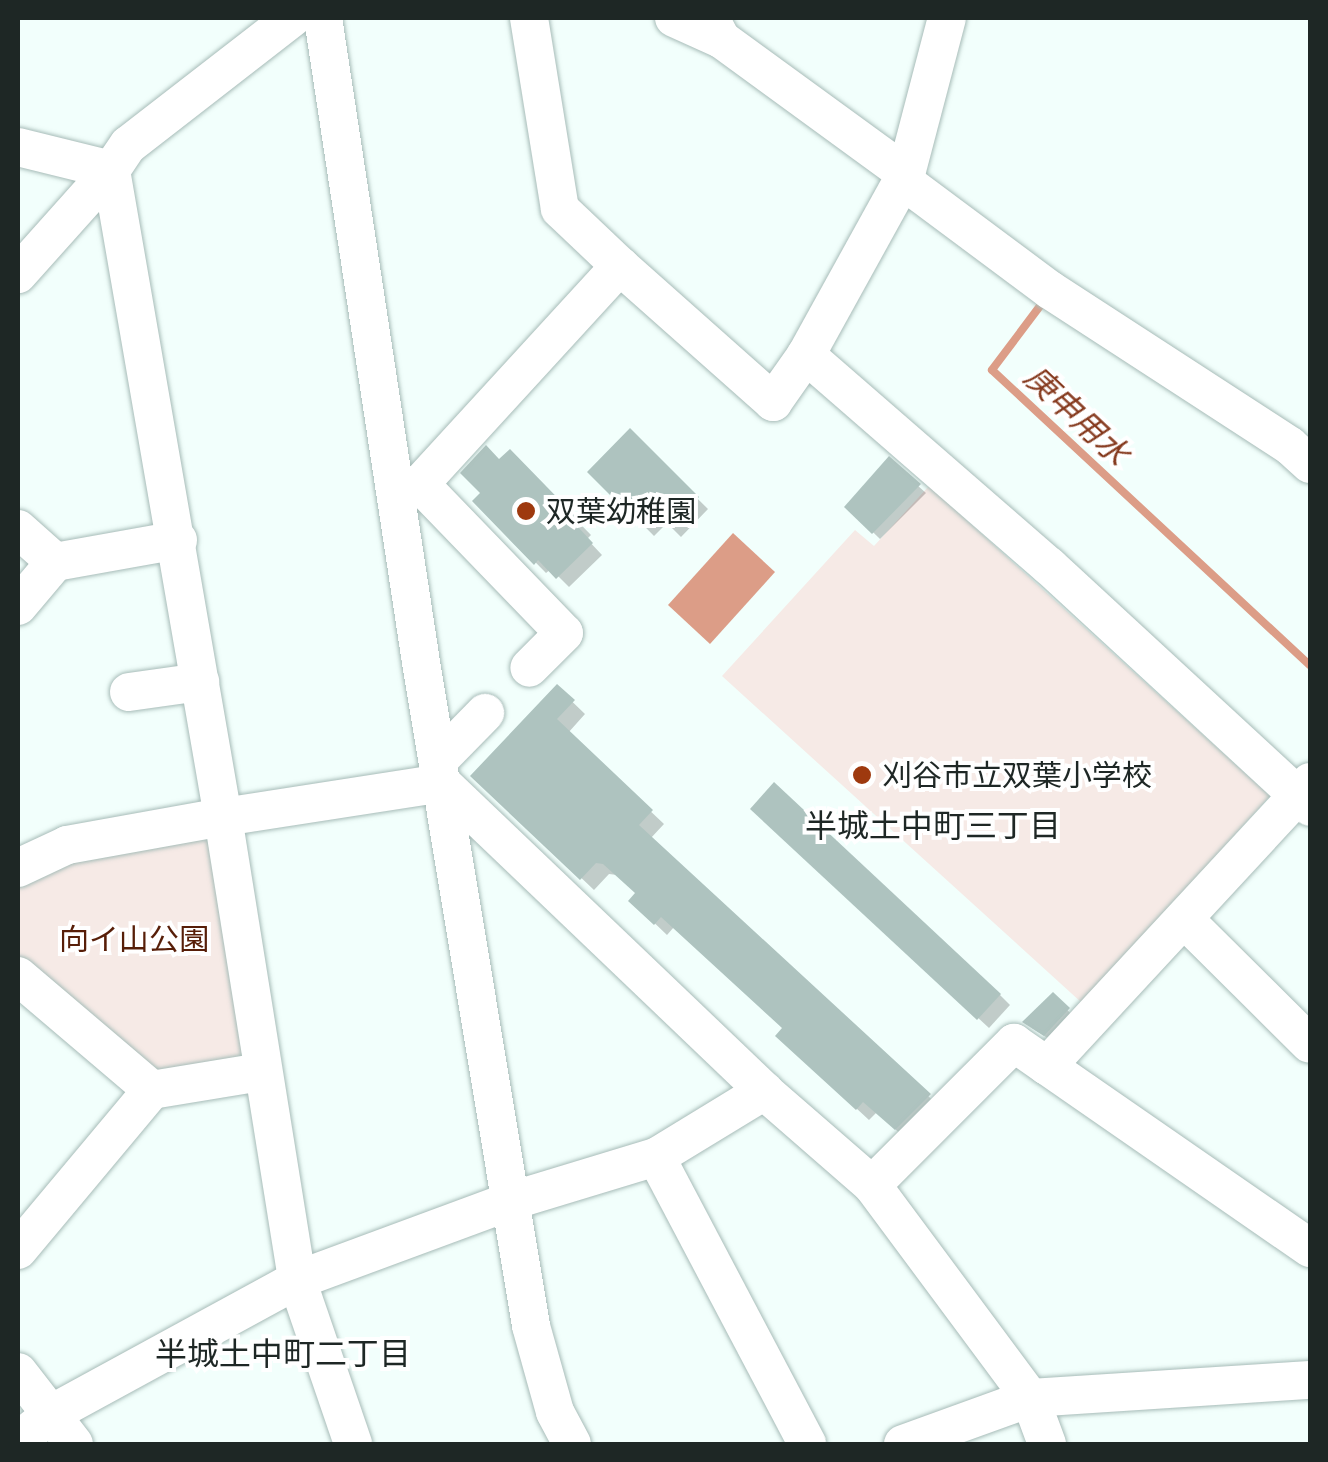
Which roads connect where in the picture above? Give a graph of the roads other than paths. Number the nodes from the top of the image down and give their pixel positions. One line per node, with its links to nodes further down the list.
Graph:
1 (292, 18): 7 (street)
2 (323, 18): 15 (street)
3 (529, 18): 11 (street)
4 (674, 18): 6 (street)
5 (947, 18): 10 (street)
6 (716, 28): 10 (street)
7 (247, 29): 9 (street)
8 (18, 147): 9 (street)
9 (111, 170): 12 (street); 17 (street)
10 (904, 176): 13 (street); 14 (street)
11 (620, 266): 13 (street); 15 (street)
12 (18, 274)
13 (806, 354): 25 (street)
14 (1310, 464)
15 (408, 485): 20 (street); 24 (street)
16 (18, 529): 18 (street)
17 (178, 540): 18 (street); 21 (street)
18 (55, 562): 19 (street)
19 (18, 606)
20 (528, 668)
21 (200, 682): 22 (street); 26 (street)
22 (129, 692)
23 (485, 713): 24 (street)
24 (440, 772): 26 (street); 34 (street); 37 (street)
25 (1306, 795): 28 (street)
26 (223, 816): 27 (street); 32 (street)
27 (18, 868)
28 (1184, 920): 30 (street); 31 (street)
29 (18, 976): 33 (street)
30 (1310, 1044)
31 (1047, 1066): 36 (street); 38 (street)
32 (262, 1072): 33 (street); 40 (street)
33 (152, 1090): 39 (street)
34 (764, 1092): 35 (street); 36 (street)
35 (656, 1157): 37 (street); 49 (street)
36 (872, 1185): 43 (street)
37 (511, 1202): 40 (street); 48 (street)
38 (1310, 1248)
39 (18, 1250)
40 (296, 1280): 44 (street); 47 (street)
41 (18, 1372): 44 (street)
42 (1310, 1380): 43 (street)
43 (1030, 1398): 50 (street); 51 (street)
44 (51, 1414): 45 (street); 46 (street)
45 (18, 1441)
46 (74, 1444)
47 (353, 1444)
48 (572, 1444)
49 (807, 1444)
50 (903, 1444)
51 (1047, 1444)

